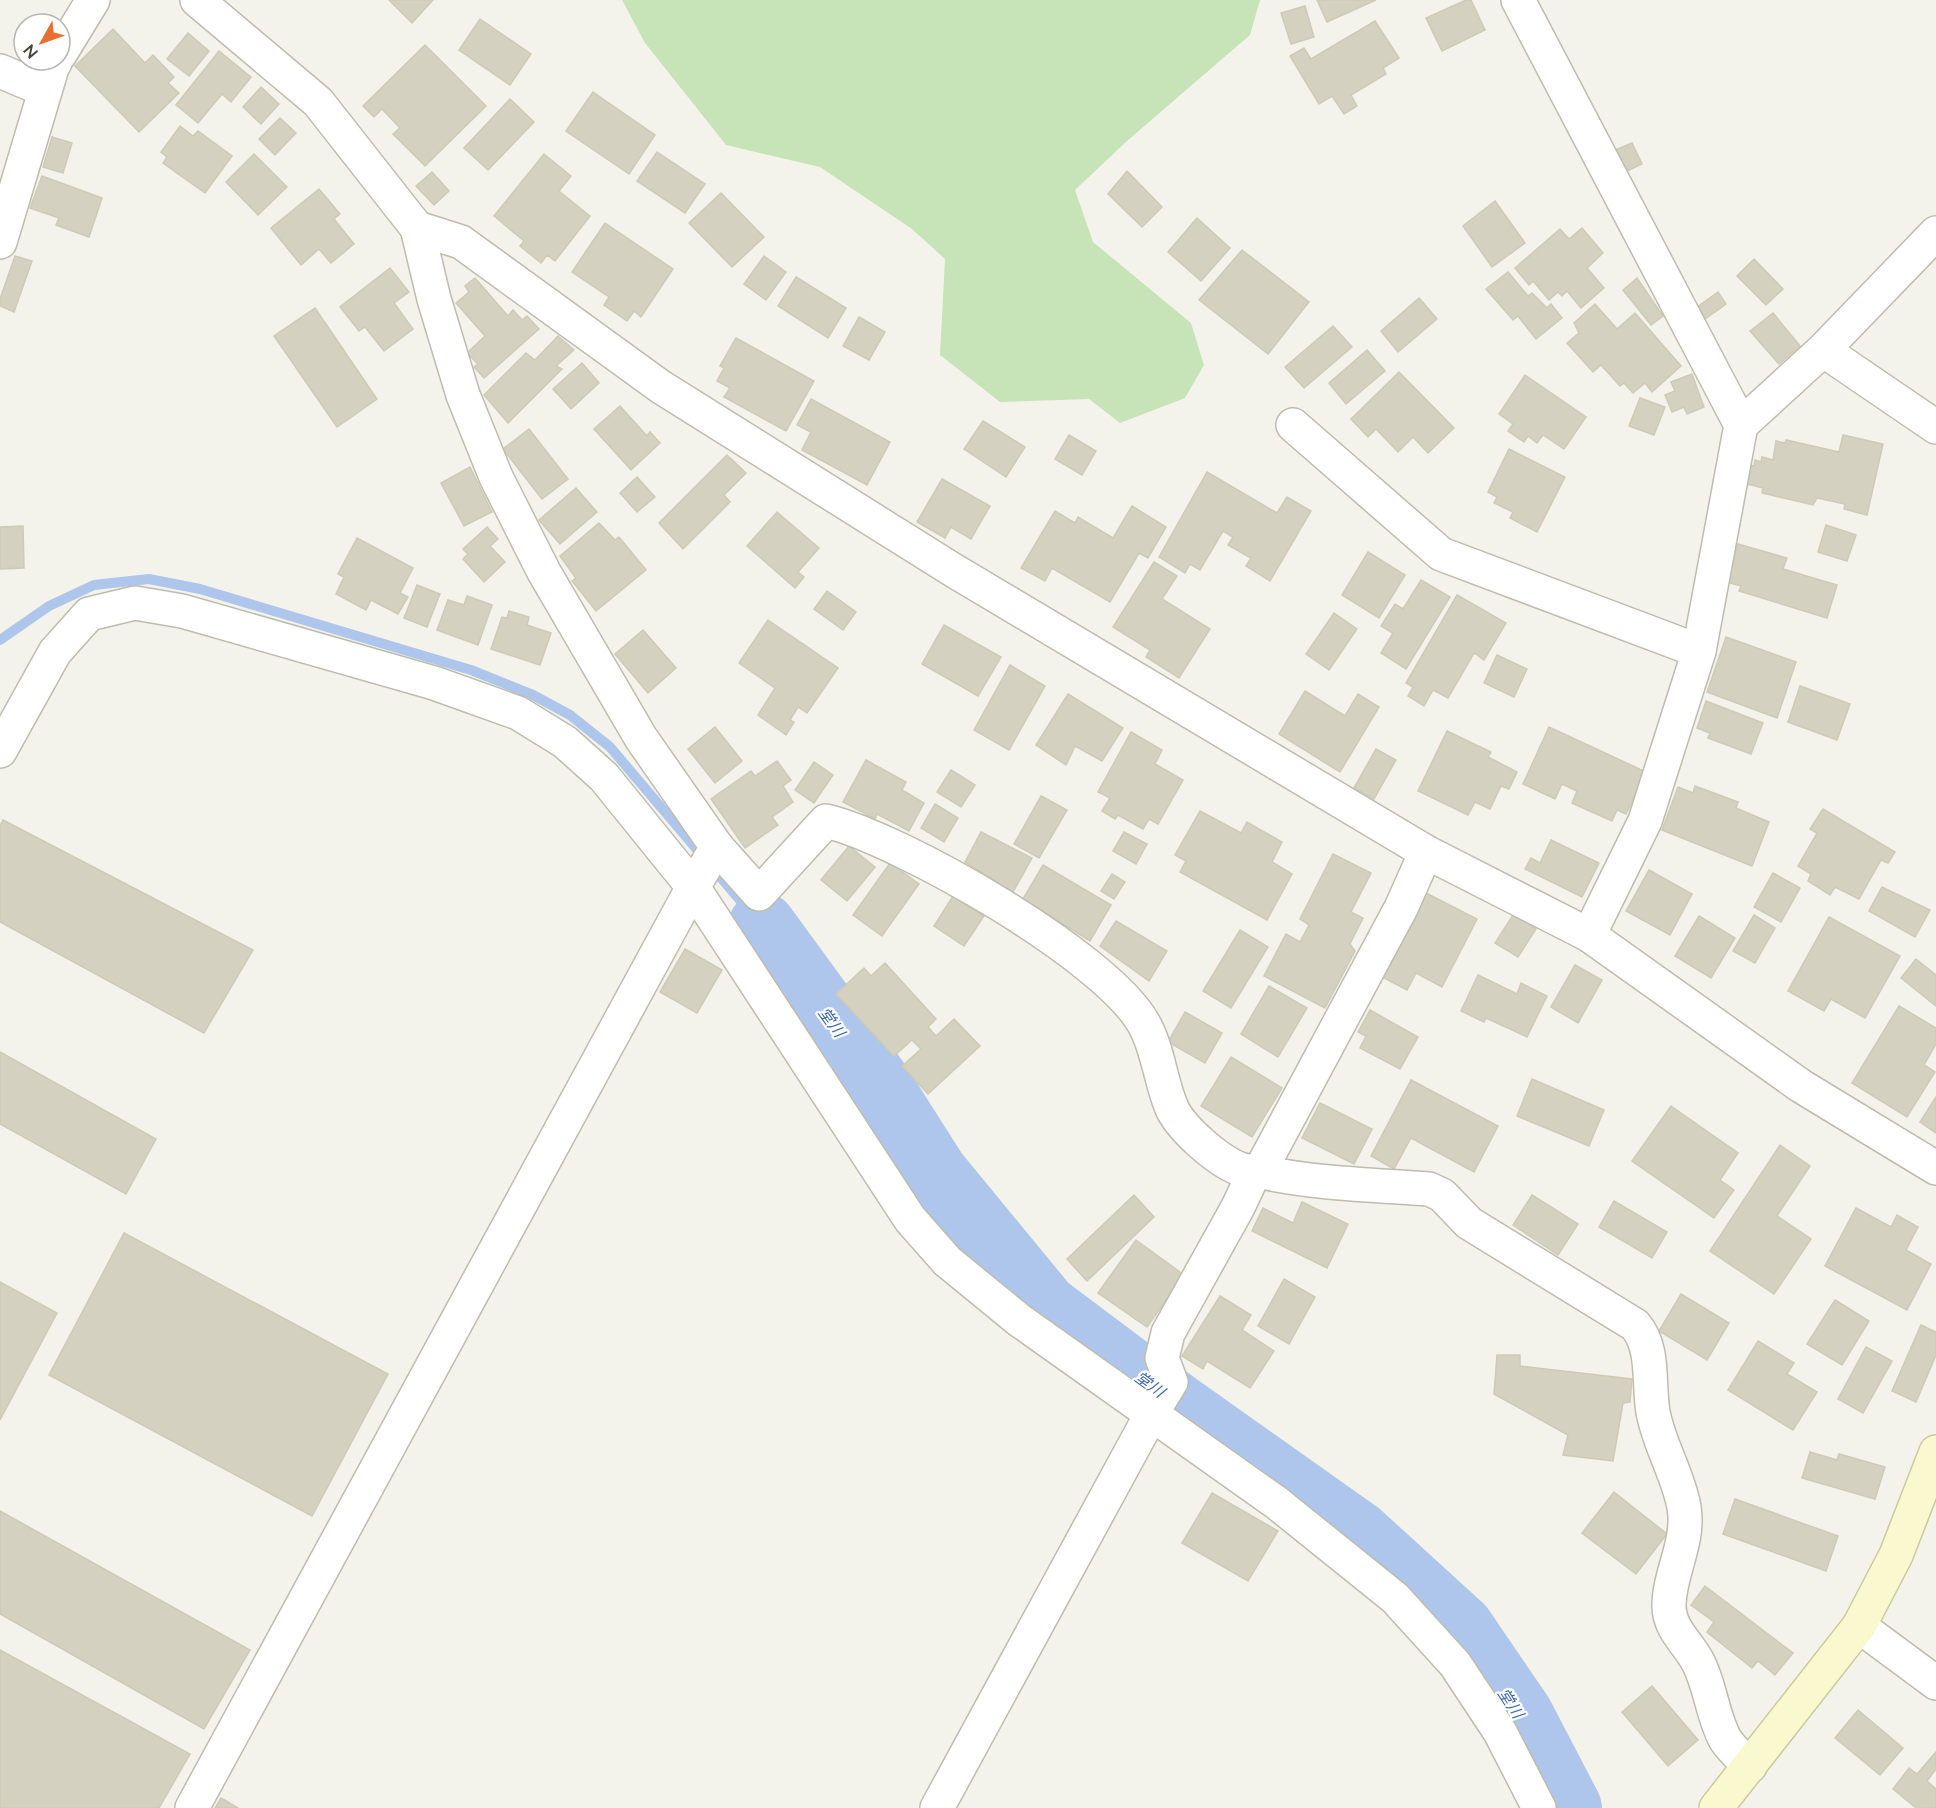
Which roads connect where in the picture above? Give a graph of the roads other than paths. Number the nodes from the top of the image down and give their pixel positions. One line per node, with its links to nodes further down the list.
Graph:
1 (93, 0): 4 (street)
2 (197, 0): 8 (street)
3 (1518, 0): 13 (street)
4 (72, 34)
5 (0, 71): 7 (street)
6 (52, 72): 7 (street)
7 (45, 90): 10 (street)
8 (417, 228): 17 (street); 18 (street)
9 (1936, 233): 11 (street)
10 (0, 242)
11 (1823, 350): 13 (street); 14 (street)
12 (1293, 425): 15 (street)
13 (1741, 425): 15 (street)
14 (1936, 427)
15 (1699, 651): 19 (street)
16 (0, 751): 18 (street)
17 (1426, 852): 19 (street); 21 (street)
18 (705, 867): 21 (street); 22 (street); 27 (street)
19 (1589, 935): 20 (street)
20 (1936, 1168)
21 (1257, 1171): 22 (street); 26 (street)
22 (1159, 1402): 28 (street); 29 (street)
23 (1936, 1452): 24 (street)
24 (1859, 1626): 25 (street); 26 (street)
25 (1936, 1683)
26 (1750, 1766): 30 (street)
27 (192, 1808)
28 (937, 1808)
29 (1539, 1808)
30 (1716, 1808)

